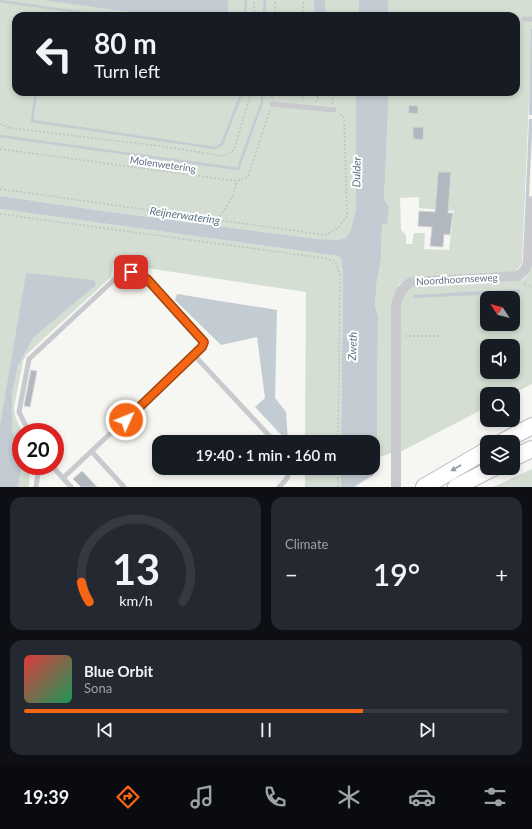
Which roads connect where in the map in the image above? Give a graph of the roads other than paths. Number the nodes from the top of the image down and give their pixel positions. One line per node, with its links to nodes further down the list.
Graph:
1 (524, 18): 2 (lane)
2 (532, 19)
3 (272, 104): 4 (lane)
4 (332, 110)
5 (532, 201): 24 (street, Noordhoornseweg)
6 (194, 355): 7 (lane); 9 (lane); 12 (lane)
7 (24, 423)
8 (532, 426): 10 (main road)
9 (268, 435)
10 (515, 435)
11 (532, 449): 14 (main road)
12 (92, 452): 19 (lane); 22 (lane)
13 (480, 454): 25 (main road, one-way to 25)
14 (520, 455)
15 (38, 475): 20 (lane)
16 (60, 475): 19 (lane)
17 (289, 475): 23 (lane)
18 (480, 475): 26 (main road)
19 (63, 478): 21 (lane)
20 (36, 487)
21 (72, 487)
22 (124, 487)
23 (279, 487)
24 (396, 487)
25 (424, 487)
26 (456, 487)

